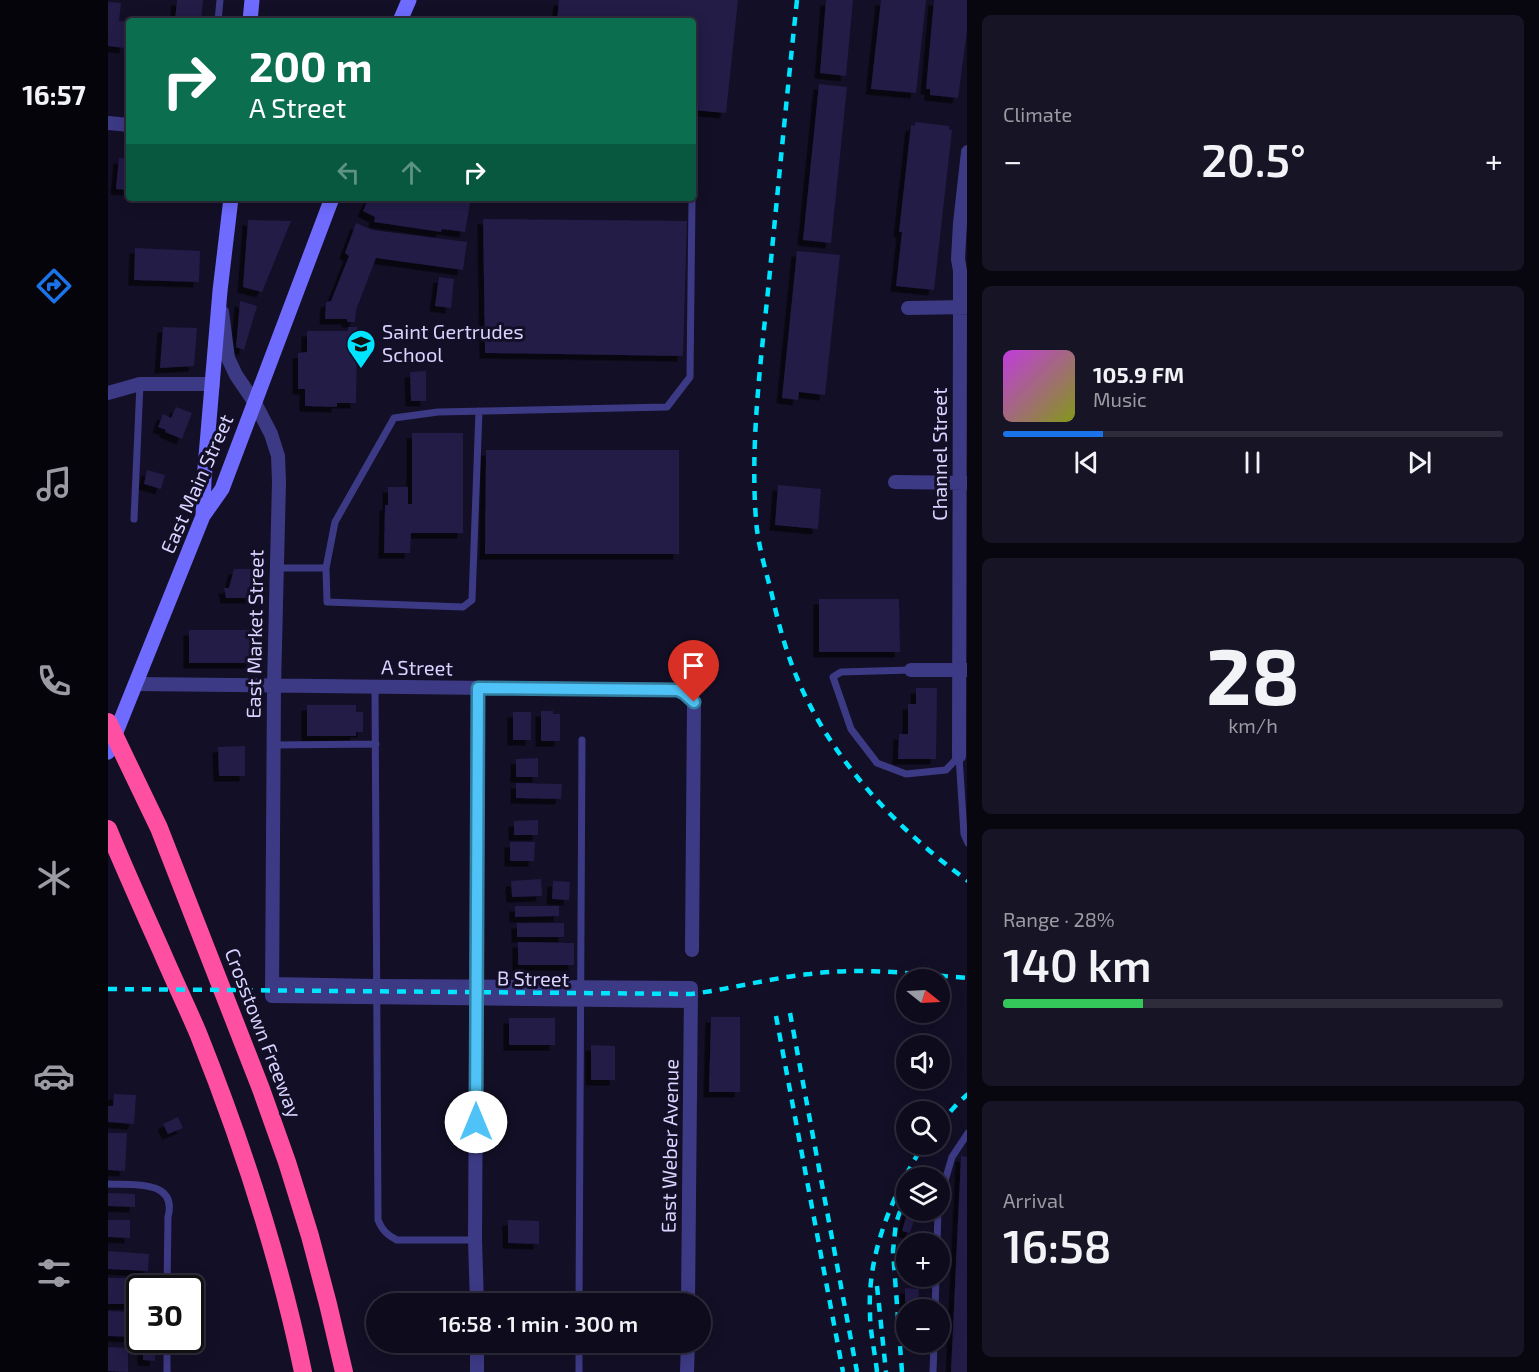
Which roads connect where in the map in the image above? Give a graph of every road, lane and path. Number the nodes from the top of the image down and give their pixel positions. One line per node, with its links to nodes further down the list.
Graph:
1 (220, 0): 4 (lane)
2 (252, 0): 5 (main road)
3 (409, 0): 6 (main road)
4 (218, 18)
5 (250, 18)
6 (401, 18)
7 (108, 123): 8 (street)
8 (126, 125)
9 (967, 168): 10 (street, Channel Street)
10 (965, 200): 15 (street, Channel Street)
11 (231, 201): 14 (main road, East Market Street)
12 (331, 201): 20 (main road, East Main Street)
13 (692, 201): 21 (lane)
14 (220, 291): 18 (main road, East Market Street); 20 (street, East Market Street)
15 (964, 307): 16 (street); 23 (street, Channel Street)
16 (908, 308)
17 (140, 384): 18 (street); 19 (street); 25 (lane)
18 (213, 384): 24 (main road, East Market Street)
19 (108, 393)
20 (255, 403): 24 (main road, East Main Street); 26 (street, East Market Street)
21 (478, 411): 27 (lane); 27 (lane)
22 (895, 483): 23 (street)
23 (964, 483): 29 (street, Channel Street)
24 (203, 516): 30 (main road, East Main Street)
25 (134, 519)
26 (277, 568): 27 (lane); 31 (street, East Market Street)
27 (326, 568)
28 (911, 670): 29 (street); 39 (lane)
29 (963, 670): 39 (street, Channel Street)
30 (137, 682): 31 (street, A Street); 38 (main road, East Main Street)
31 (274, 686): 32 (street, A Street); 37 (street, East Market Street)
32 (375, 687): 33 (street, A Street); 36 (lane)
33 (478, 688): 42 (street, A Street); 45 (street)
34 (108, 722): 63 (highway, Crosstown Freeway)
35 (582, 740): 46 (lane)
36 (376, 744): 37 (lane); 44 (lane)
37 (274, 745): 43 (street, East Market Street)
38 (108, 752)
39 (959, 756): 41 (lane)
40 (108, 829): 62 (highway)
41 (967, 841)
42 (692, 950)
43 (272, 990): 44 (street, B Street)
44 (377, 992): 45 (street, B Street); 51 (lane)
45 (476, 992): 46 (street, B Street); 51 (street)
46 (581, 993): 47 (street, B Street); 54 (lane)
47 (691, 994): 55 (street, East Weber Avenue)
48 (967, 1134): 49 (lane)
49 (949, 1167)
50 (108, 1184): 52 (lane)
51 (475, 1240): 53 (street)
52 (167, 1275)
53 (477, 1293)
54 (579, 1293)
55 (688, 1293)
56 (167, 1353): 61 (lane)
57 (477, 1353): 64 (street)
58 (579, 1353): 65 (lane)
59 (688, 1353): 66 (street)
60 (934, 1353): 67 (lane)
61 (167, 1372)
62 (303, 1372)
63 (344, 1372)
64 (477, 1372)
65 (579, 1372)
66 (687, 1372)
67 (933, 1372)

